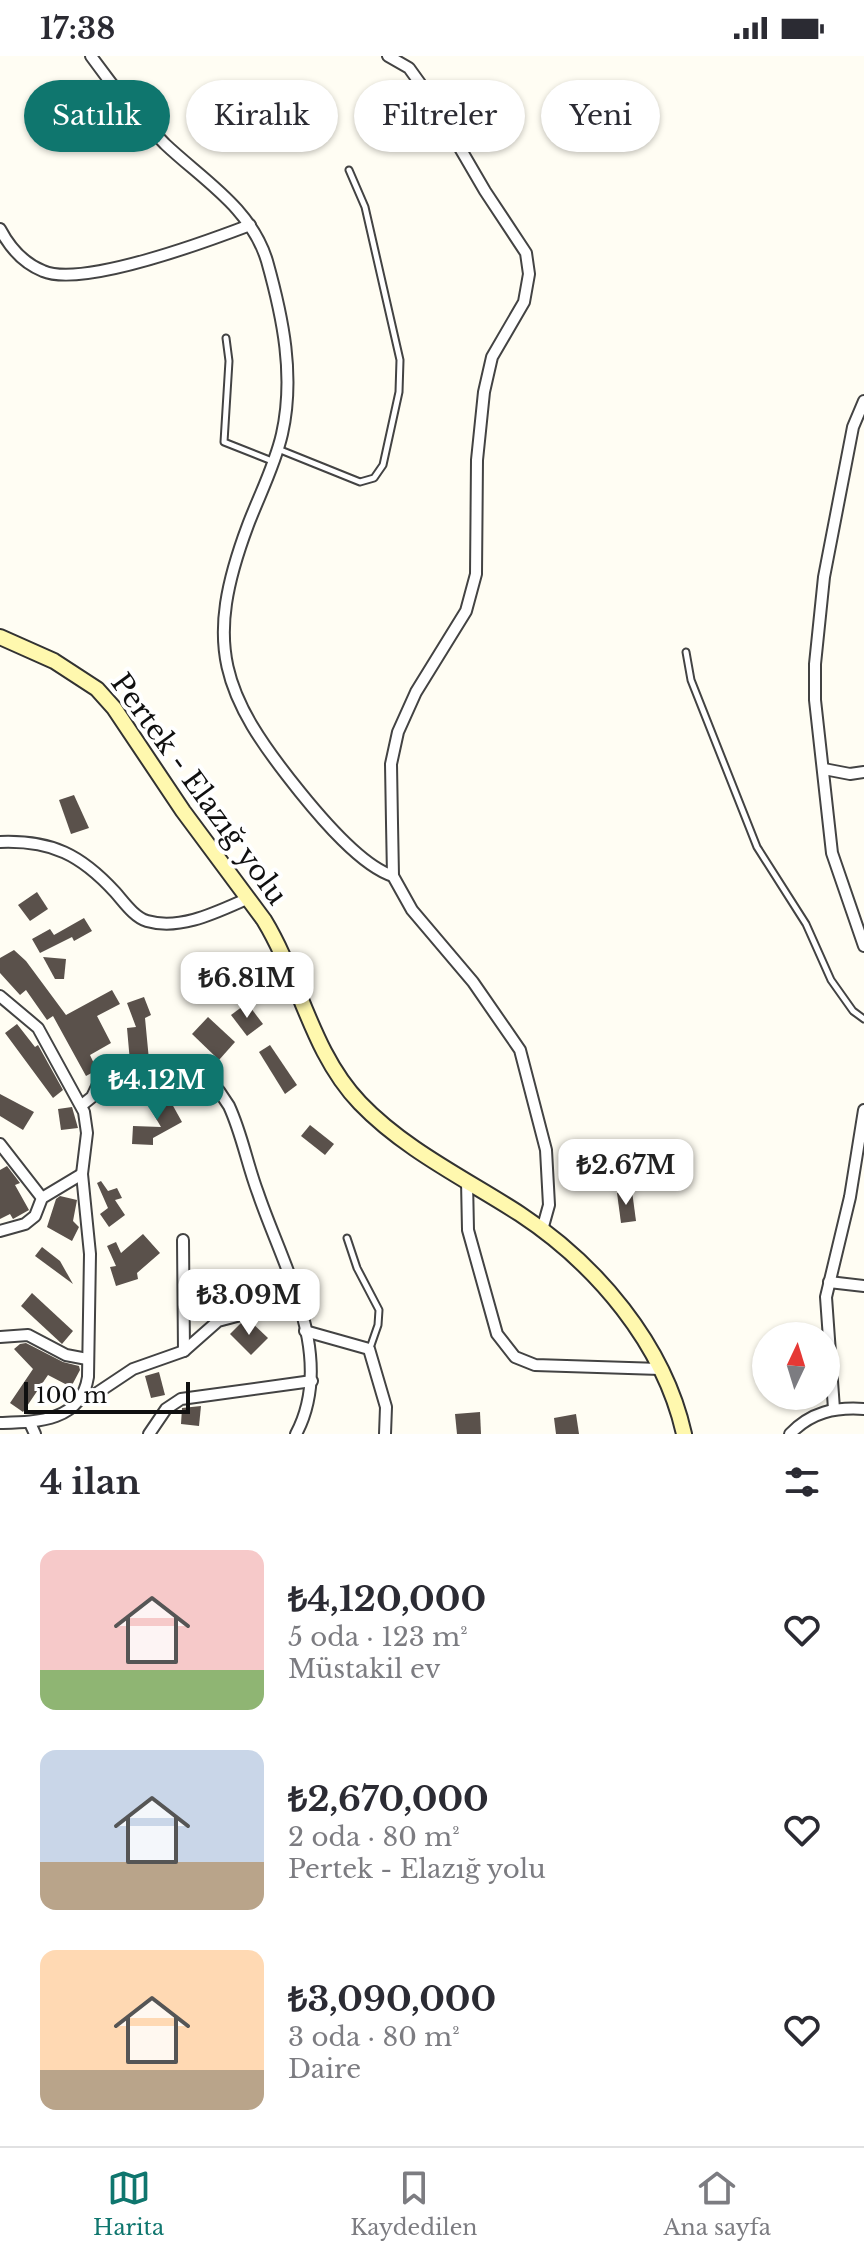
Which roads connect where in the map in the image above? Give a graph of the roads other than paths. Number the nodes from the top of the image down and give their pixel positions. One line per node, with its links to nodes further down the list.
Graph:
1 (91, 56): 4 (street)
2 (388, 56): 15 (street)
3 (349, 170): 8 (lane)
4 (250, 225): 5 (street); 8 (street)
5 (0, 229)
6 (226, 338): 9 (lane)
7 (864, 401): 12 (street)
8 (277, 449): 9 (street)
9 (272, 461): 15 (street)
10 (0, 637): 16 (main road, Pertek - Elazığ yolu)
11 (686, 652): 19 (lane)
12 (824, 769): 13 (street); 17 (street)
13 (864, 772)
14 (0, 842): 16 (street)
15 (393, 876): 26 (street)
16 (249, 898): 24 (main road, Pertek - Elazığ yolu)
17 (864, 946)
18 (0, 996): 20 (street)
19 (864, 1019)
20 (82, 1105): 23 (street); 32 (street)
21 (864, 1110): 30 (street)
22 (0, 1144): 25 (street)
23 (82, 1174): 25 (street); 38 (street)
24 (467, 1181): 26 (main road, Pertek - Elazığ yolu); 39 (street)
25 (42, 1198): 27 (street)
26 (542, 1230): 39 (main road, Pertek - Elazığ yolu)
27 (0, 1231)
28 (347, 1238): 36 (lane)
29 (183, 1240): 37 (street)
30 (829, 1282): 31 (street); 33 (street)
31 (864, 1286)
32 (297, 1300): 34 (street); 37 (street)
33 (827, 1322)
34 (305, 1331): 36 (street); 40 (street)
35 (0, 1337): 38 (street)
36 (369, 1349): 50 (street)
37 (184, 1351): 41 (street)
38 (87, 1359): 41 (street)
39 (660, 1369): 51 (main road, Pertek - Elazığ yolu)
40 (312, 1381): 48 (street); 49 (street)
41 (84, 1395): 46 (street)
42 (840, 1409): 43 (street)
43 (864, 1409)
44 (832, 1410): 52 (street)
45 (0, 1423): 46 (street)
46 (30, 1423): 47 (street)
47 (35, 1434)
48 (149, 1434)
49 (296, 1434)
50 (385, 1434)
51 (684, 1434)
52 (790, 1434)

